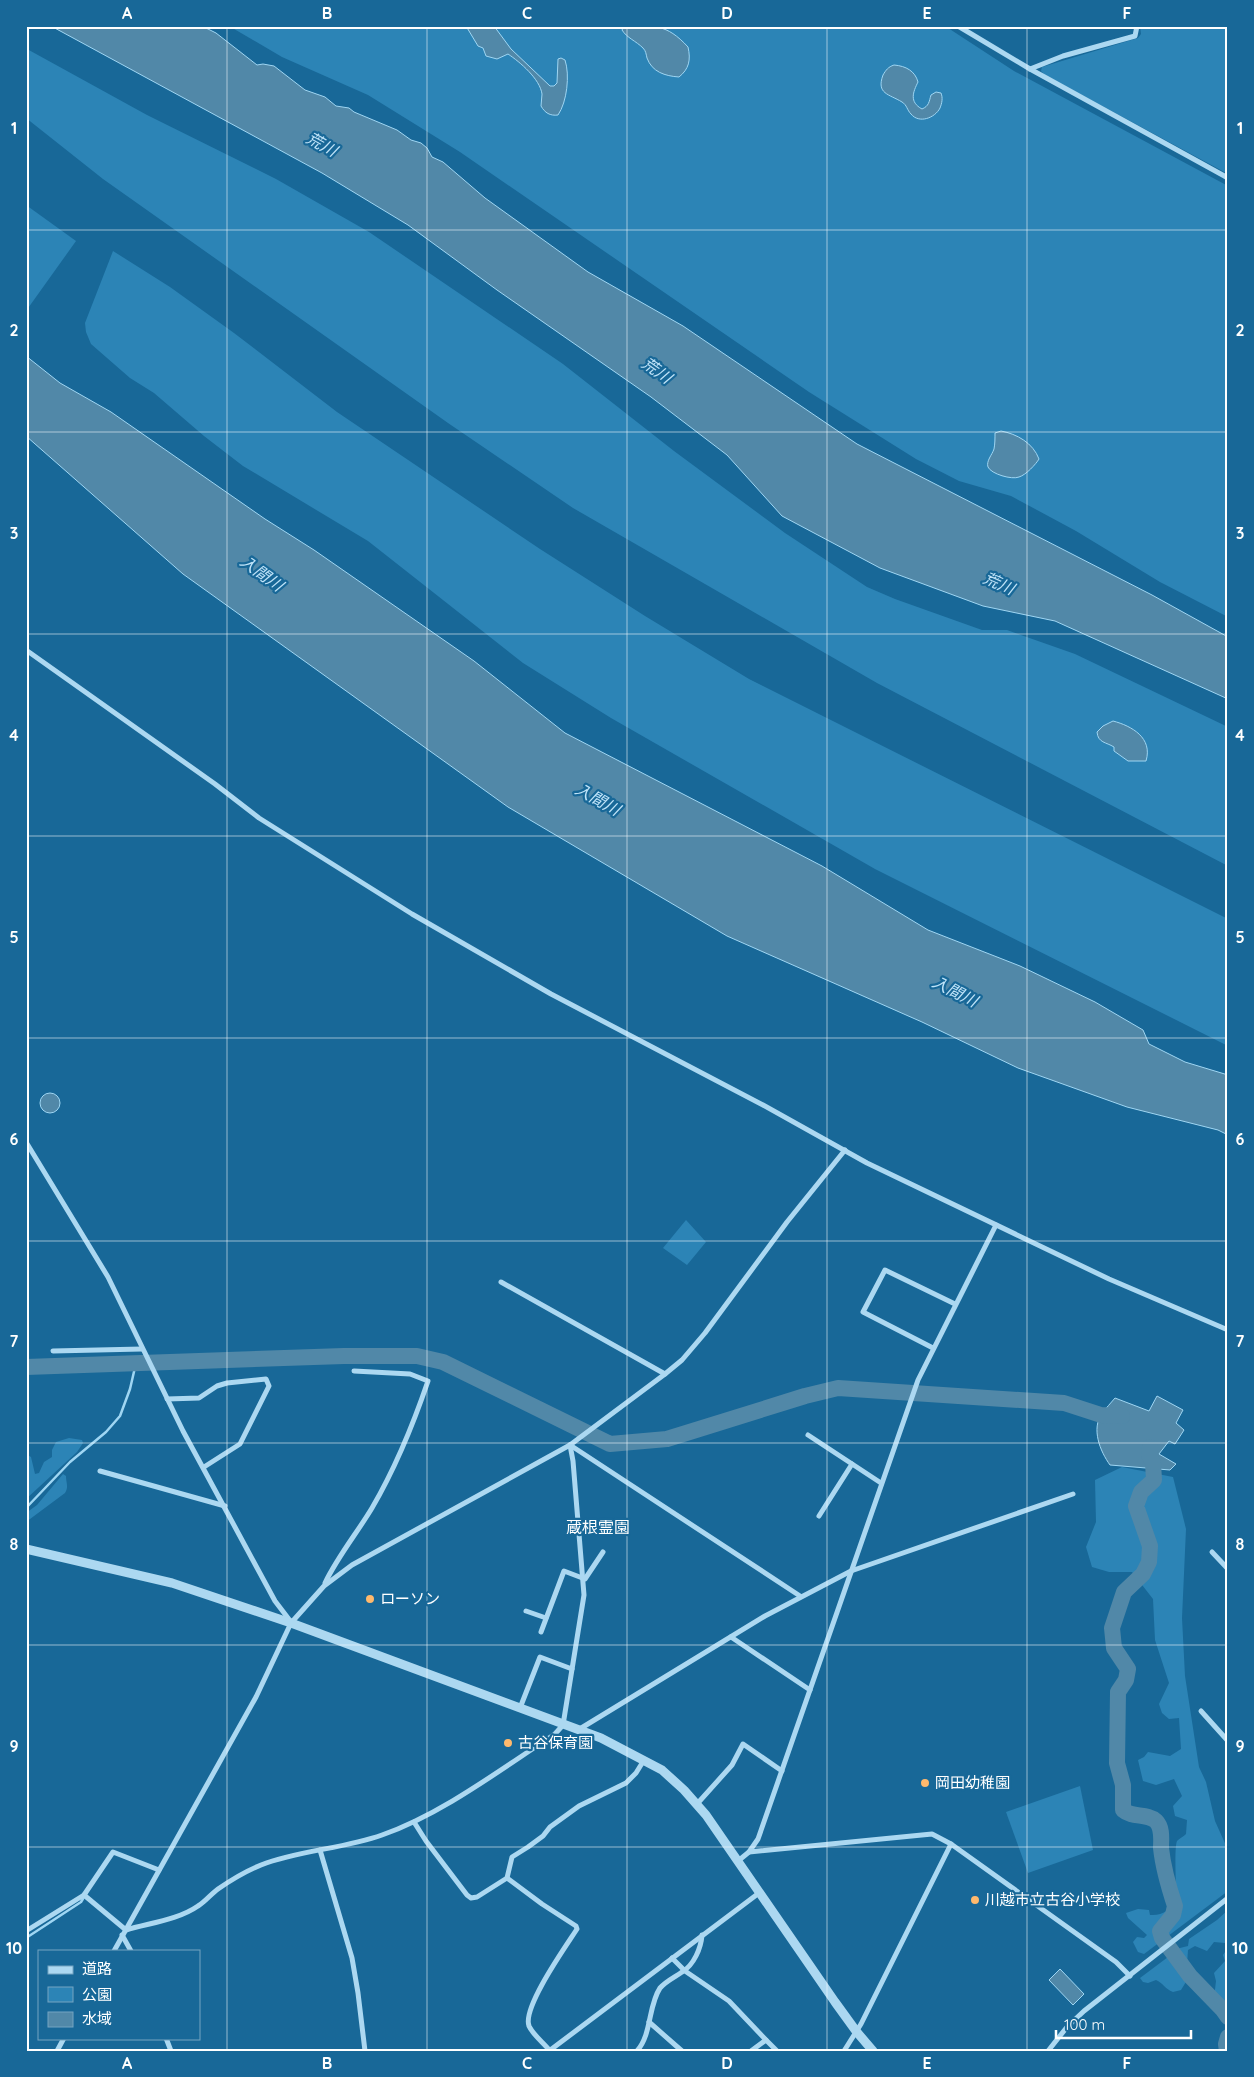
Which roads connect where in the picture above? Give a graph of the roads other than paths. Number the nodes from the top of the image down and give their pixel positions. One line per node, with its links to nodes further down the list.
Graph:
1 (958, 26): 3 (street)
2 (1138, 26): 3 (street)
3 (1030, 69): 4 (street)
4 (1228, 178)
5 (26, 650): 7 (street)
6 (26, 1142): 14 (street)
7 (845, 1150): 8 (street); 16 (street)
8 (996, 1225): 10 (street); 11 (street)
9 (501, 1282): 16 (street)
10 (955, 1304): 12 (street); 12 (street)
11 (1228, 1330)
12 (933, 1348): 23 (street)
13 (53, 1351): 14 (street)
14 (143, 1351): 17 (street)
15 (354, 1371): 33 (street)
16 (665, 1374): 19 (street)
17 (167, 1399): 21 (street); 21 (street)
18 (808, 1436): 20 (street)
19 (570, 1445): 32 (street); 33 (street); 34 (street)
20 (852, 1464): 23 (street); 26 (street)
21 (204, 1467): 25 (street)
22 (100, 1471): 25 (street)
23 (881, 1483): 31 (street)
24 (1074, 1494): 31 (street)
25 (225, 1506): 37 (street)
26 (819, 1516)
27 (26, 1549): 37 (street)
28 (603, 1552): 32 (street)
29 (1212, 1552): 30 (street)
30 (1228, 1568)
31 (851, 1571): 34 (street); 41 (street)
32 (585, 1579): 36 (street); 40 (street)
33 (324, 1586): 37 (street)
34 (800, 1596): 39 (street)
35 (526, 1611): 36 (street)
36 (546, 1618): 38 (street)
37 (291, 1622): 42 (street); 55 (street)
38 (541, 1632)
39 (731, 1637): 41 (street); 45 (street)
40 (572, 1669): 42 (street); 44 (street)
41 (810, 1690): 48 (street)
42 (520, 1708): 44 (street)
43 (1201, 1711): 46 (street)
44 (563, 1724): 45 (street); 50 (street)
45 (578, 1730): 47 (street)
46 (1228, 1741)
47 (644, 1760): 49 (street); 56 (street)
48 (782, 1771): 49 (street); 53 (street)
49 (697, 1804): 54 (street)
50 (414, 1822): 52 (street); 56 (street)
51 (952, 1844): 53 (street); 68 (street); 70 (street)
52 (320, 1850): 60 (street); 74 (street)
53 (750, 1852): 54 (street)
54 (738, 1862): 57 (street)
55 (159, 1870): 58 (street); 60 (street)
56 (507, 1878): 75 (street)
57 (759, 1893): 63 (street); 70 (street)
58 (84, 1895): 60 (street); 61 (street)
59 (1228, 1898): 68 (street)
60 (126, 1930): 62 (street)
61 (26, 1931)
62 (122, 1936): 64 (street); 65 (street)
63 (702, 1936): 66 (street); 67 (street)
64 (115, 1950)
65 (130, 1950)
66 (672, 1958): 67 (street); 75 (street)
67 (685, 1971): 69 (street); 72 (street)
68 (1130, 1976): 82 (street)
69 (649, 2022): 76 (street); 77 (street)
70 (856, 2031): 80 (street); 81 (street)
71 (63, 2040): 73 (street)
72 (766, 2040): 78 (street); 79 (street)
73 (56, 2051)
74 (365, 2051)
75 (549, 2051)
76 (637, 2051)
77 (682, 2051)
78 (751, 2051)
79 (777, 2051)
80 (844, 2051)
81 (873, 2051)
82 (1048, 2051)

